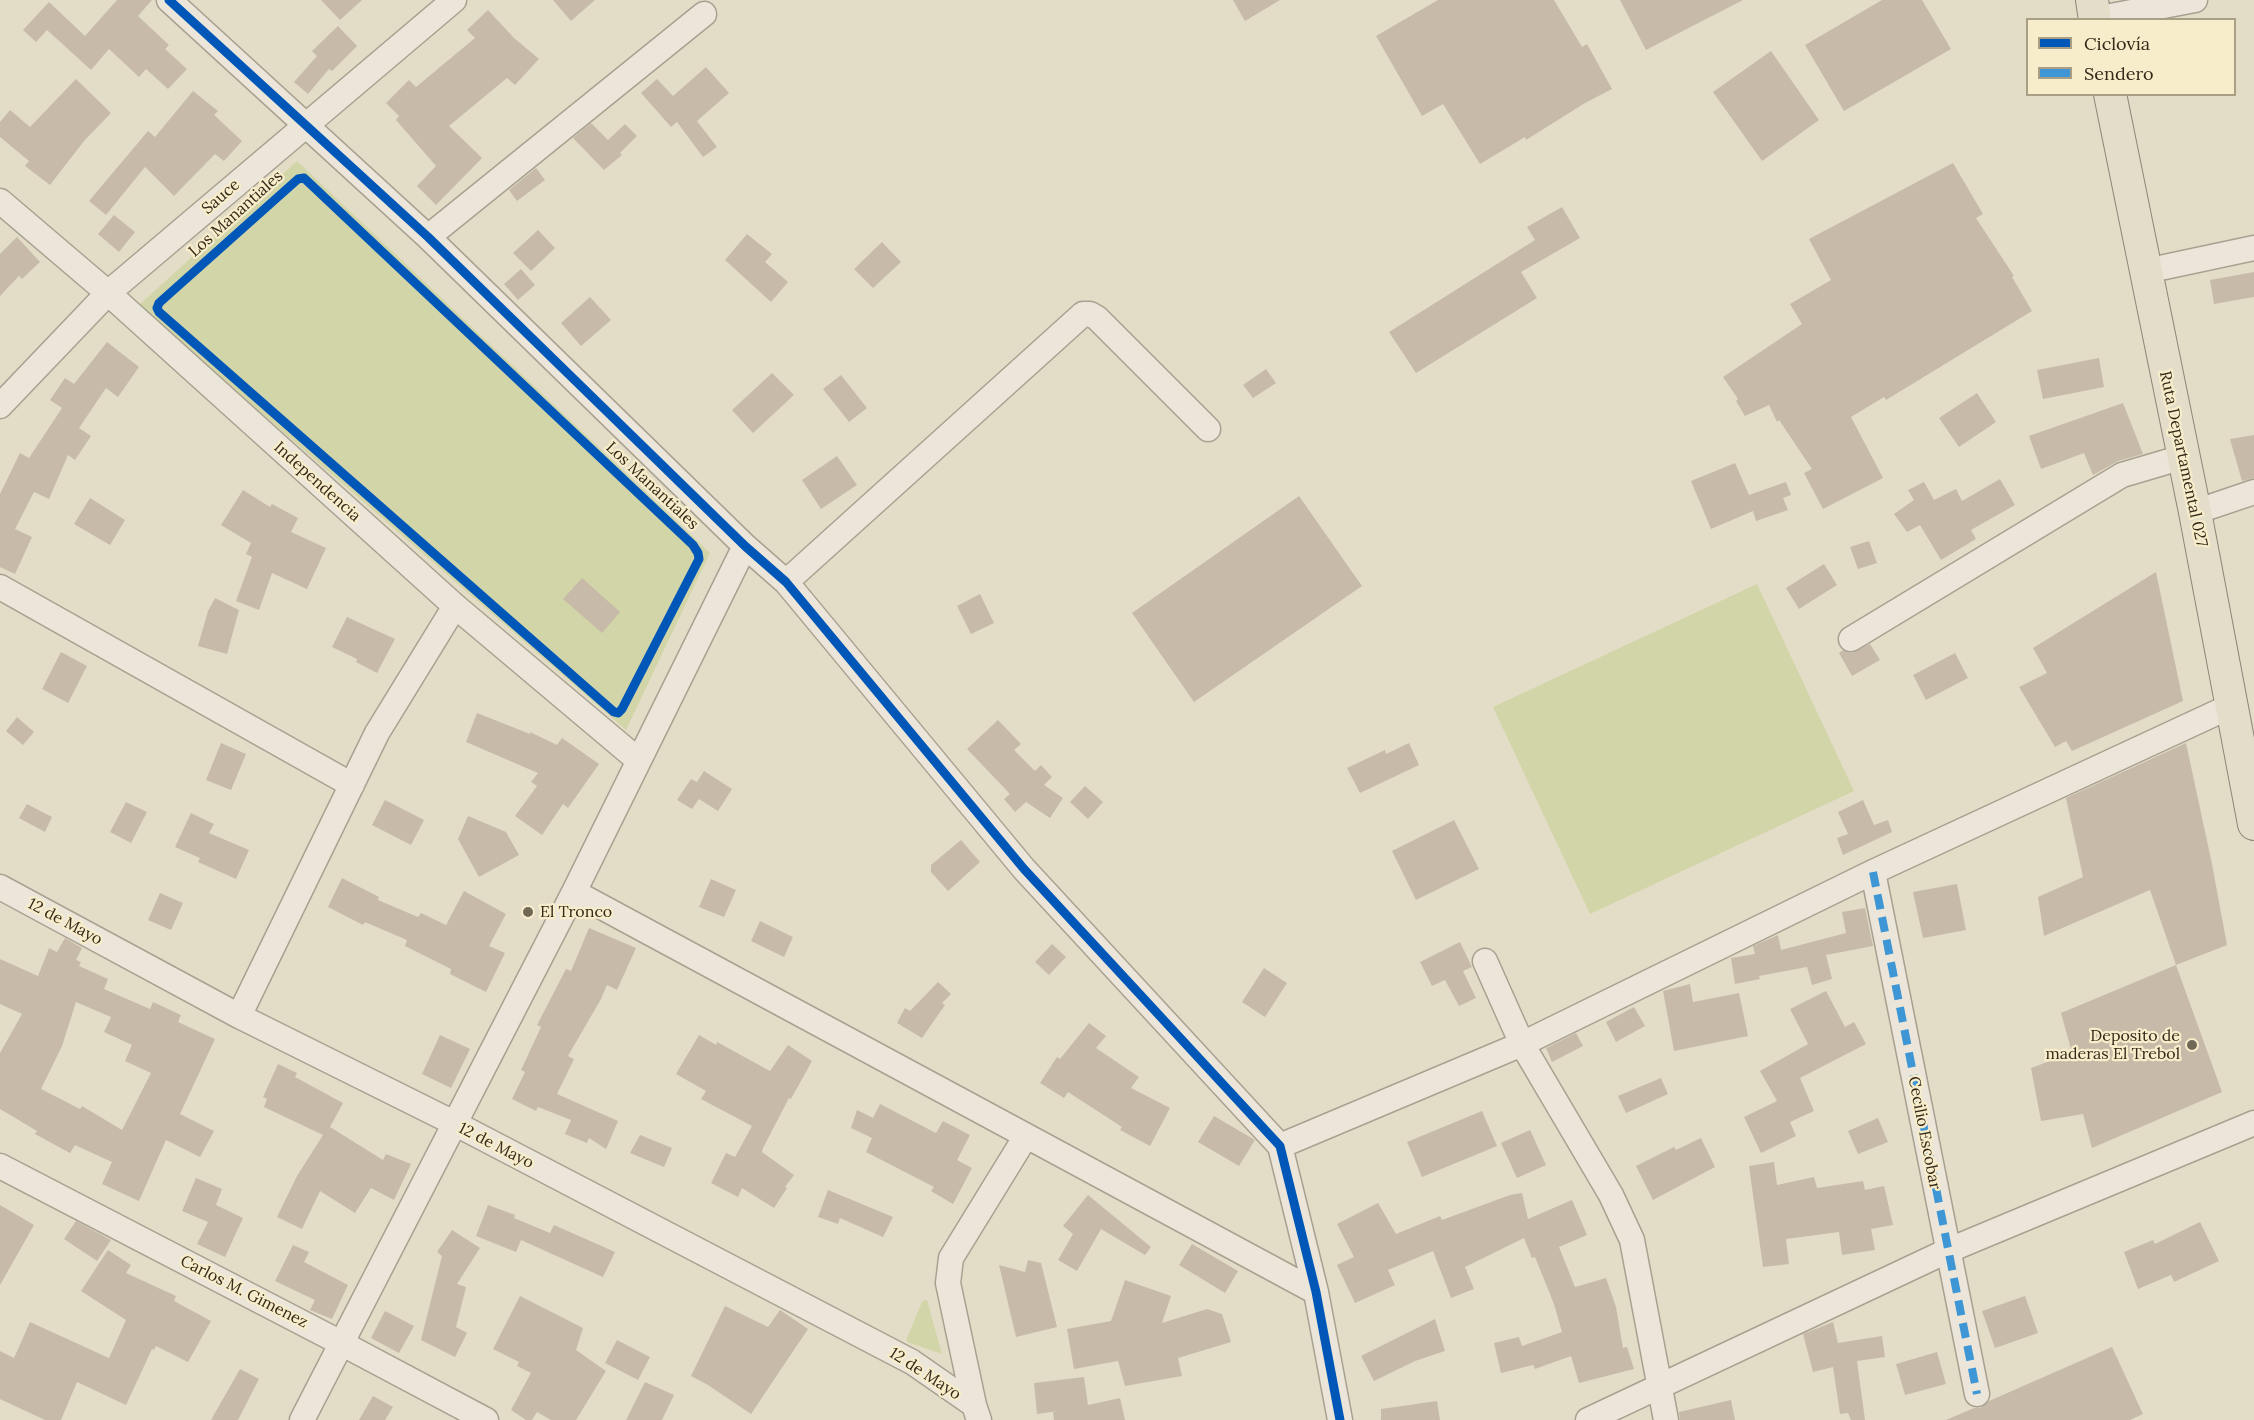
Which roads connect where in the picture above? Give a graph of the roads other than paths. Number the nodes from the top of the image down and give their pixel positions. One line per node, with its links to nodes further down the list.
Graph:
1 (169, 0): 9 (street)
2 (453, 0): 9 (street, Sauce)
3 (2092, 0): 6 (main road)
4 (2195, 0): 7 (street)
5 (704, 14): 11 (street)
6 (2095, 18)
7 (2100, 18)
8 (2110, 96): 13 (main road, Ruta Departamental 027)
9 (305, 124): 11 (street); 14 (street, Sauce)
10 (0, 201): 14 (street, Independencia)
11 (428, 237): 20 (street)
12 (2254, 248): 13 (street)
13 (2146, 271): 17 (main road, Ruta Departamental 027)
14 (108, 293): 15 (street, Sauce); 23 (street, Independencia)
15 (0, 406)
16 (1208, 429): 21 (street)
17 (2183, 457): 19 (main road, Ruta Departamental 027); 24 (street)
18 (2254, 492): 19 (street)
19 (2194, 512): 25 (main road, Ruta Departamental 027)
20 (745, 546): 21 (street); 26 (street)
21 (786, 582): 38 (street)
22 (0, 587): 27 (street)
23 (455, 606): 26 (street, Independencia); 27 (street)
24 (1851, 639)
25 (2231, 706): 28 (main road, Ruta Departamental 027); 29 (street)
26 (638, 760): 31 (street)
27 (352, 786): 33 (street)
28 (2254, 824)
29 (1873, 872): 34 (street); 40 (street, Cecilio Escobar)
30 (0, 887): 33 (street, 12 de Mayo)
31 (574, 892): 36 (street); 37 (street)
32 (1485, 961): 34 (street)
33 (239, 1016): 36 (street, 12 de Mayo)
34 (1522, 1044): 38 (street); 43 (street)
35 (2254, 1123): 40 (street)
36 (454, 1124): 42 (street); 45 (street, 12 de Mayo)
37 (1026, 1136): 41 (street); 45 (street)
38 (1280, 1146): 41 (street)
39 (0, 1166): 42 (street, Carlos M. Gimenez)
40 (1947, 1251): 43 (street); 44 (street, Cecilio Escobar)
41 (1316, 1292): 48 (street)
42 (341, 1343): 46 (street); 47 (street, Carlos M. Gimenez)
43 (1660, 1386): 49 (street); 50 (street)
44 (1977, 1394)
45 (976, 1413)
46 (302, 1420)
47 (486, 1420)
48 (1340, 1420)
49 (1588, 1420)
50 (1666, 1420)

